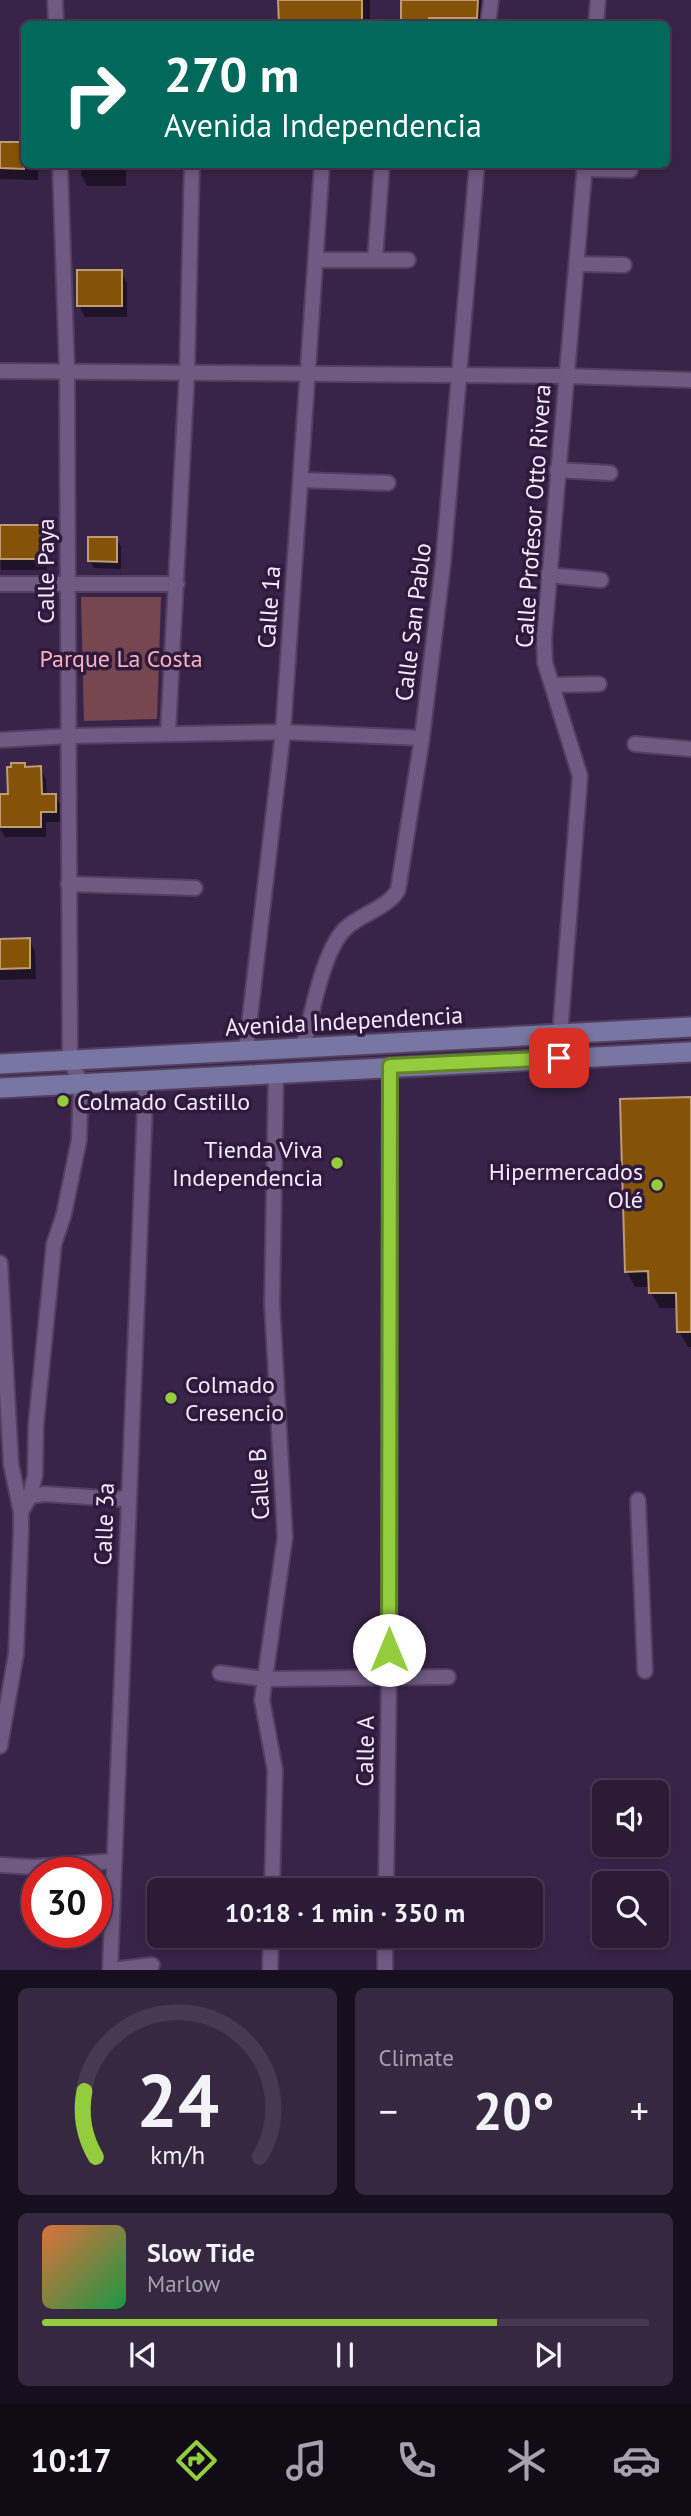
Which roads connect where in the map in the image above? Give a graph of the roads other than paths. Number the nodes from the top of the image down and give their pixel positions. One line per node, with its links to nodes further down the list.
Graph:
1 (55, 0): 4 (street)
2 (491, 0): 5 (street)
3 (598, 0): 6 (street)
4 (56, 21)
5 (488, 21)
6 (596, 21)
7 (60, 168): 21 (street, Calle Paya)
8 (192, 168): 22 (street)
9 (322, 168): 15 (street, Calle 1a)
10 (382, 168): 16 (street)
11 (477, 168): 24 (street, Calle San Pablo)
12 (584, 168): 18 (street, Calle Profesor Otto Rivera)
13 (599, 168): 14 (street)
14 (629, 170)
15 (316, 260): 16 (street); 23 (street, Calle 1a)
16 (375, 260): 17 (street)
17 (408, 260)
18 (577, 264): 19 (street); 25 (street, Calle Profesor Otto Rivera)
19 (624, 265)
20 (0, 371): 21 (street)
21 (67, 371): 22 (street); 33 (street, Calle Paya)
22 (187, 373): 23 (street); 35 (street)
23 (309, 375): 24 (street); 29 (street, Calle 1a)
24 (458, 376): 25 (street); 41 (street, Calle San Pablo)
25 (565, 376): 26 (street); 27 (street, Calle Profesor Otto Rivera)
26 (691, 380)
27 (557, 470): 28 (street); 31 (street, Calle Profesor Otto Rivera)
28 (610, 474)
29 (301, 480): 30 (street); 38 (street, Calle 1a)
30 (388, 483)
31 (548, 575): 32 (street); 37 (street, Calle Profesor Otto Rivera)
32 (601, 580)
33 (67, 583): 34 (street); 35 (street); 40 (street, Calle Paya)
34 (0, 584)
35 (177, 584): 39 (street)
36 (598, 684): 37 (street)
37 (552, 685): 48 (street, Calle Profesor Otto Rivera)
38 (283, 732): 39 (street); 41 (street); 52 (street, Calle 1a)
39 (168, 733): 40 (street)
40 (69, 736): 42 (street); 45 (street, Calle Paya)
41 (422, 738): 51 (street, Calle San Pablo)
42 (0, 740)
43 (635, 744): 44 (street)
44 (691, 749)
45 (68, 884): 46 (street); 54 (street, Calle Paya)
46 (195, 888)
47 (691, 1027): 48 (main road, Avenida Independencia)
48 (560, 1034): 49 (main road, Avenida Independencia)
49 (487, 1038): 50 (main road, Avenida Independencia); 55 (main road)
50 (357, 1045): 51 (main road, Avenida Independencia); 58 (main road)
51 (303, 1048): 52 (main road, Avenida Independencia)
52 (246, 1051): 54 (main road, Avenida Independencia)
53 (691, 1052): 55 (main road, Avenida Independencia)
54 (70, 1060): 56 (main road, Avenida Independencia); 61 (street)
55 (488, 1061): 57 (main road, Avenida Independencia)
56 (0, 1064)
57 (390, 1066): 58 (main road, Avenida Independencia); 70 (street, Calle A)
58 (357, 1068): 59 (main road, Avenida Independencia)
59 (276, 1072): 60 (main road, Avenida Independencia); 72 (street, Calle B)
60 (146, 1080): 61 (main road, Avenida Independencia); 65 (street, Calle 3a)
61 (81, 1083): 62 (main road, Avenida Independencia); 64 (street)
62 (0, 1088)
63 (0, 1264): 67 (street)
64 (30, 1496): 65 (street); 67 (street)
65 (128, 1497): 74 (street, Calle 3a)
66 (638, 1500): 68 (street)
67 (21, 1512): 73 (street)
68 (645, 1671)
69 (220, 1673): 72 (street)
70 (389, 1677): 71 (street); 72 (street); 77 (street, Calle A)
71 (448, 1677)
72 (265, 1679): 76 (street, Calle B)
73 (0, 1746)
74 (114, 1861): 75 (street); 81 (street, Calle 3a)
75 (0, 1865)
76 (272, 1878)
77 (386, 1878)
78 (271, 1948): 82 (street)
79 (386, 1948): 83 (street)
80 (152, 1965): 81 (street)
81 (110, 1970)
82 (270, 1970)
83 (385, 1970)

